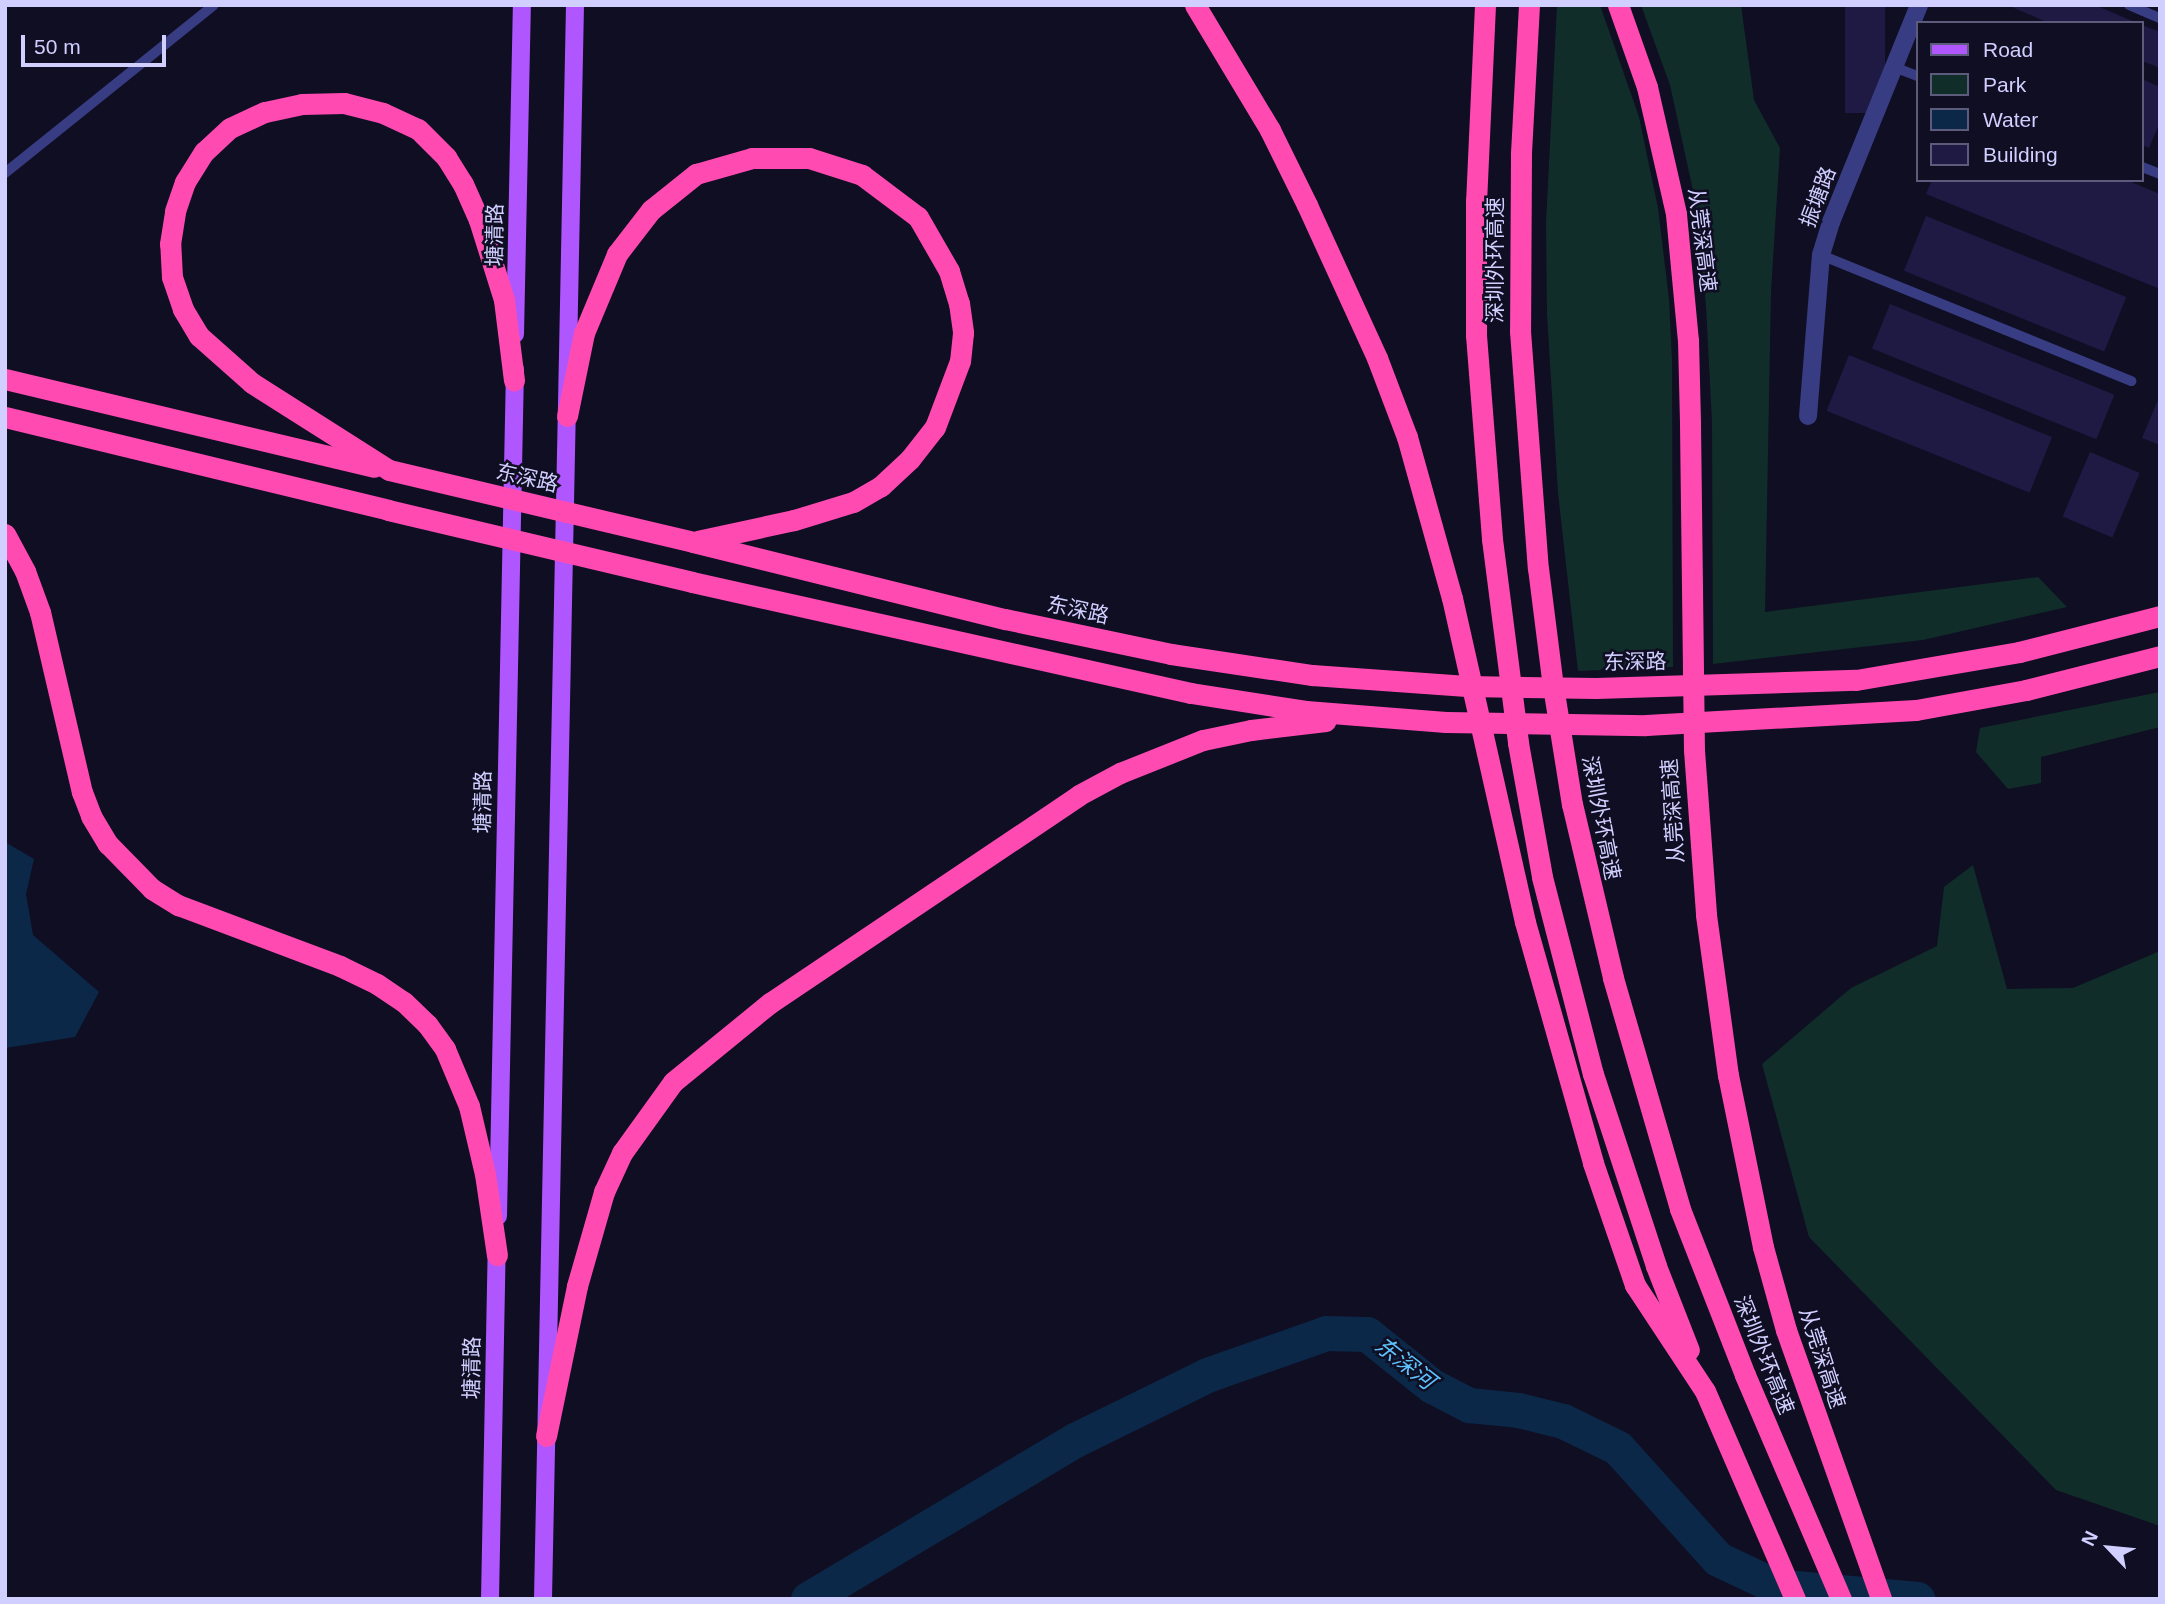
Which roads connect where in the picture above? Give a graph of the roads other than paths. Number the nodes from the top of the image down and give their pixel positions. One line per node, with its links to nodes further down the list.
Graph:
1 (214, 5): 13 (lane)
2 (522, 5): 16 (main road, 塘清路)
3 (575, 5): 18 (main road)
4 (1195, 5): 28 (highway, bridge)
5 (1485, 5): 28 (highway, 深圳外环高速, bridge)
6 (1529, 5): 33 (highway, 深圳外环高速, bridge)
7 (1618, 5): 34 (highway, 从莞深高速, bridge)
8 (1919, 5): 11 (street, 振塘路)
9 (2129, 5): 10 (lane)
10 (2159, 14)
11 (1894, 67): 12 (lane); 14 (street, 振塘路)
12 (1916, 75)
13 (5, 173)
14 (1821, 255): 17 (lane); 19 (street, 振塘路)
15 (5, 379): 21 (highway, 东深路)
16 (514, 380): 21 (highway); 27 (main road, 塘清路)
17 (2131, 381)
18 (566, 416): 23 (highway); 29 (main road)
19 (1808, 416)
20 (5, 417): 26 (highway, bridge)
21 (390, 470): 23 (highway, 东深路, bridge)
22 (5, 534): 27 (highway)
23 (693, 542): 24 (highway, 东深路)
24 (2160, 616)
25 (2160, 656): 26 (highway)
26 (1368, 717): 29 (highway)
27 (497, 1255): 30 (main road, 塘清路)
28 (1705, 1391): 32 (highway, 深圳外环高速)
29 (546, 1437): 31 (main road)
30 (490, 1599)
31 (544, 1599)
32 (1795, 1599)
33 (1841, 1599)
34 (1881, 1599)

